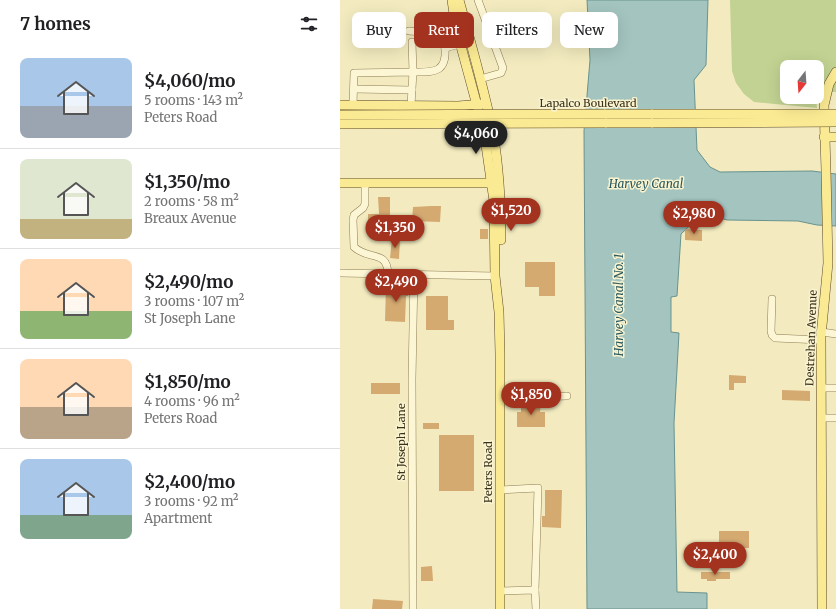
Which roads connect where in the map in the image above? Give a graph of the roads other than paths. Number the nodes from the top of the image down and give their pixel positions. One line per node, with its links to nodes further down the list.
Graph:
1 (452, 0): 4 (main road, Peters Road)
2 (459, 0): 12 (main road, Peters Road)
3 (478, 0): 12 (street)
4 (454, 12)
5 (409, 31): 6 (street)
6 (414, 31)
7 (412, 42): 10 (street)
8 (445, 48): 10 (street)
9 (461, 48): 15 (main road, Peters Road)
10 (412, 72): 13 (street); 14 (street)
11 (836, 72): 24 (main road, Destrehan Avenue)
12 (480, 79): 15 (main road, Peters Road)
13 (354, 90): 14 (street); 17 (street)
14 (412, 90): 18 (street)
15 (482, 104): 18 (main road); 27 (main road, Peters Road)
16 (340, 105): 17 (main road)
17 (353, 105): 18 (main road)
18 (411, 105)
19 (836, 114): 20 (main road, Lapalco Boulevard, bridge)
20 (340, 115)
21 (836, 122): 22 (main road, Lapalco Boulevard, bridge)
22 (340, 124)
23 (836, 136): 24 (main road)
24 (824, 137): 28 (main road, Destrehan Avenue)
25 (340, 183): 26 (main road)
26 (365, 183): 27 (main road); 30 (street)
27 (495, 183): 32 (main road, Peters Road); 34 (main road, Peters Road)
28 (832, 263): 36 (main road, Destrehan Avenue)
29 (340, 273): 30 (street)
30 (388, 274): 31 (street)
31 (414, 274): 32 (street); 46 (street, St Joseph Lane)
32 (495, 276): 34 (main road, Peters Road)
33 (772, 299): 36 (street)
34 (499, 312): 40 (main road, Peters Road)
35 (836, 334): 36 (street)
36 (821, 336): 37 (main road, Destrehan Avenue)
37 (821, 388): 38 (street); 41 (main road, Destrehan Avenue)
38 (836, 388)
39 (567, 396): 40 (street)
40 (500, 398): 43 (main road, Peters Road)
41 (821, 418): 42 (street); 49 (main road, Destrehan Avenue)
42 (836, 418)
43 (500, 490): 44 (street); 45 (main road, Peters Road)
44 (535, 590): 45 (street); 48 (street)
45 (500, 591): 47 (main road, Peters Road)
46 (413, 609)
47 (500, 609)
48 (536, 609)
49 (822, 609)

